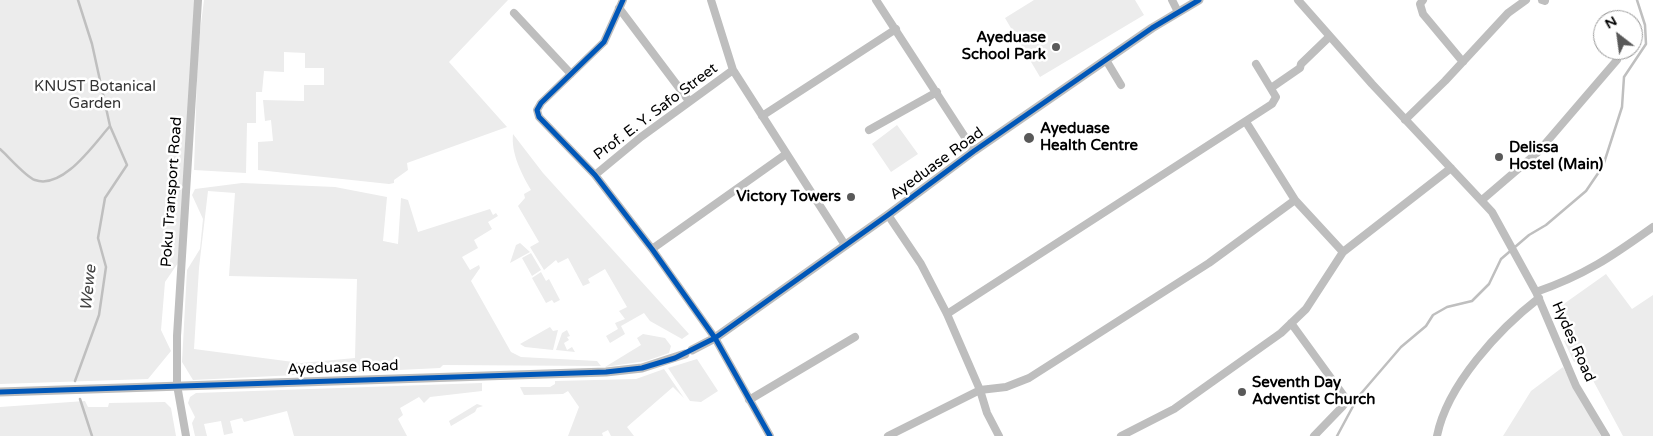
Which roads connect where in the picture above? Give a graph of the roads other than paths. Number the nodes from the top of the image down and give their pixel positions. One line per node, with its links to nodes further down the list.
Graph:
1 (198, 0): 45 (street, Poku Transport Road)
2 (623, 0): 10 (street)
3 (711, 0): 19 (street)
4 (876, 0): 13 (street)
5 (1172, 0): 11 (street)
6 (1199, 0): 11 (street, Ayeduase Road)
7 (1298, 0): 14 (street, Hydes Road)
8 (1422, 0): 17 (street)
9 (1526, 0): 17 (street)
10 (619, 8): 20 (street); 24 (street)
11 (1178, 12): 15 (street, Ayeduase Road)
12 (514, 13): 20 (street)
13 (896, 29): 23 (street); 25 (street)
14 (1329, 37): 22 (street); 26 (street, Hydes Road)
15 (1106, 60): 21 (street); 29 (street, Ayeduase Road)
16 (1617, 60): 34 (street)
17 (1463, 62): 26 (street)
18 (1256, 64): 22 (street)
19 (733, 70): 24 (street, Prof. E. Y. Safo Street); 25 (street)
20 (571, 74): 32 (street)
21 (1121, 86)
22 (1271, 88): 27 (street)
23 (937, 92): 28 (street); 29 (street)
24 (689, 101): 32 (street, Prof. E. Y. Safo Street)
25 (762, 116): 30 (street)
26 (1405, 120): 31 (street, Hydes Road)
27 (1246, 122): 33 (street); 41 (street)
28 (869, 130)
29 (974, 151): 35 (street, Ayeduase Road)
30 (786, 154): 37 (street); 38 (street)
31 (1451, 168): 34 (street, Hydes Road); 39 (street)
32 (595, 175): 38 (street)
33 (1295, 200): 39 (street); 46 (street)
34 (1482, 200): 40 (street, Hydes Road)
35 (888, 215): 37 (street, Ayeduase Road); 41 (street)
36 (1653, 227): 40 (street)
37 (845, 245): 44 (street, Ayeduase Road)
38 (652, 250): 44 (street)
39 (1343, 252): 42 (street)
40 (1537, 295): 55 (street); 56 (street, Hydes Road)
41 (947, 314): 46 (street)
42 (1291, 323): 53 (street); 54 (street)
43 (855, 337): 48 (street)
44 (715, 338): 45 (street, Ayeduase Road); 48 (street)
45 (177, 385): 47 (street, Ayeduase Road); 49 (street, Poku Transport Road)
46 (980, 390): 51 (street); 52 (street)
47 (0, 392)
48 (749, 400): 50 (street)
49 (186, 436)
50 (770, 436)
51 (888, 436)
52 (999, 436)
53 (1121, 436)
54 (1314, 436)
55 (1437, 436)
56 (1606, 436)

